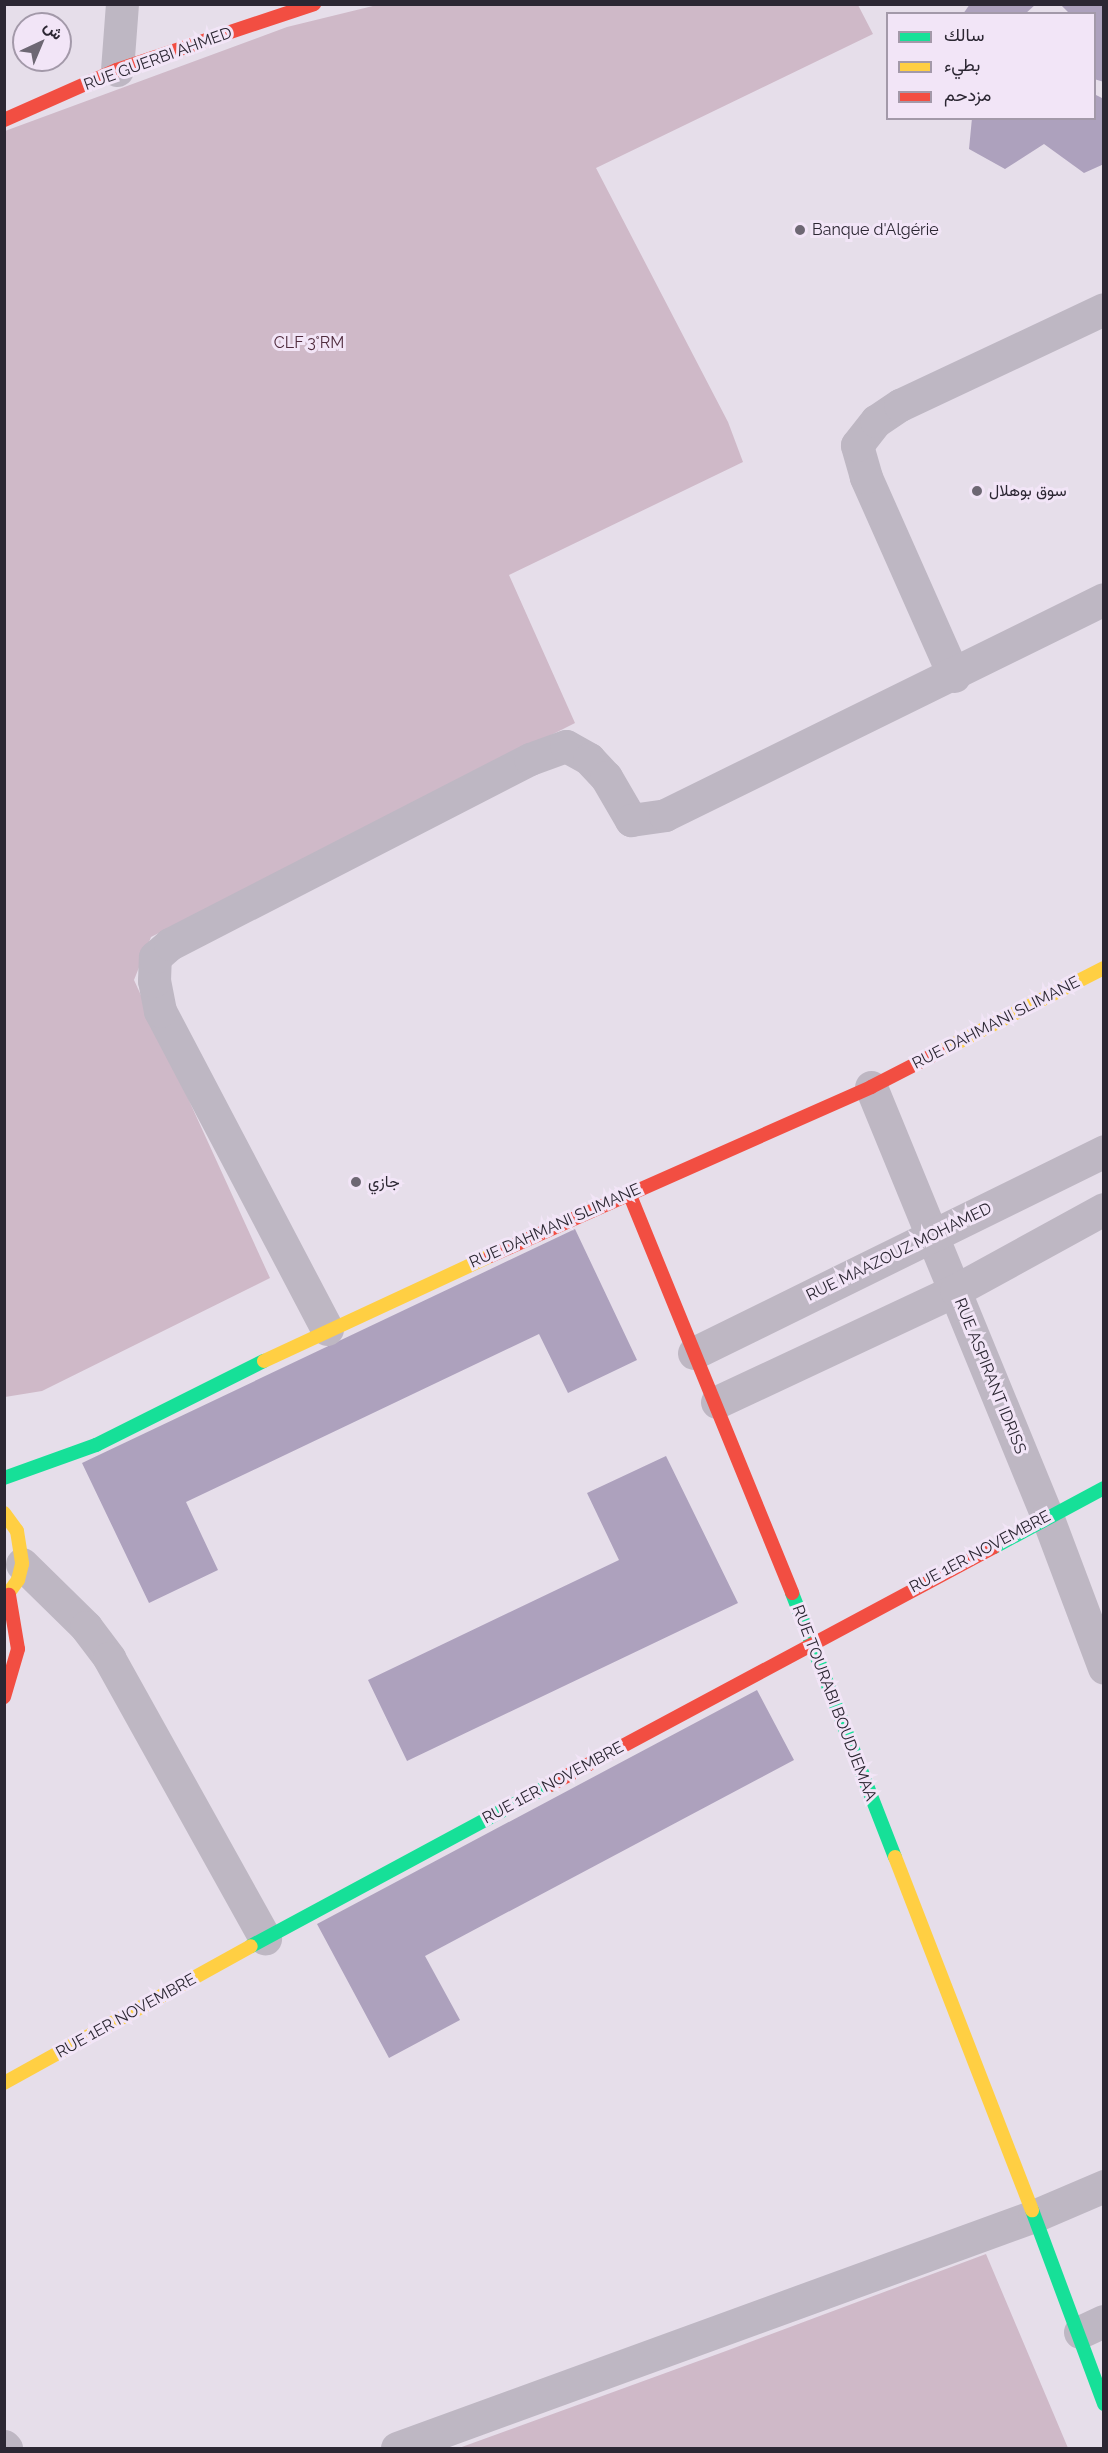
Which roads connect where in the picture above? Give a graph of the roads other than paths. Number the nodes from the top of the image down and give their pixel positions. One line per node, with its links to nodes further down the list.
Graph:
1 (122, 4): 3 (street)
2 (314, 4): 3 (main road, RUE GUERBI AHMED)
3 (117, 70): 4 (main road, RUE GUERBI AHMED)
4 (4, 120)
5 (1104, 309): 7 (street)
6 (1104, 599): 7 (street)
7 (954, 676): 15 (street)
8 (1104, 968): 9 (main road, RUE DAHMANI SLIMANE)
9 (871, 1087): 11 (main road, RUE DAHMANI SLIMANE); 13 (street, RUE ASPIRANT IDRISS)
10 (1104, 1151): 13 (street, RUE MAAZOUZ MOHAMED)
11 (629, 1193): 15 (main road, RUE DAHMANI SLIMANE); 16 (main road, RUE TOURABI BOUDJEMAA)
12 (1104, 1209): 14 (street)
13 (933, 1236): 14 (street, RUE ASPIRANT IDRISS); 16 (street, RUE MAAZOUZ MOHAMED)
14 (956, 1290): 17 (street); 21 (street, RUE ASPIRANT IDRISS)
15 (327, 1329): 18 (main road, RUE DAHMANI SLIMANE)
16 (694, 1353): 17 (main road, RUE TOURABI BOUDJEMAA)
17 (717, 1402): 24 (main road, RUE TOURABI BOUDJEMAA)
18 (4, 1478)
19 (1104, 1488): 21 (main road, RUE 1ER NOVEMBRE)
20 (4, 1513): 22 (main road)
21 (1047, 1516): 24 (main road, RUE 1ER NOVEMBRE); 25 (street, RUE ASPIRANT IDRISS)
22 (22, 1564): 23 (main road); 27 (street)
23 (7, 1597): 26 (main road)
24 (811, 1644): 27 (main road, RUE 1ER NOVEMBRE); 30 (main road, RUE TOURABI BOUDJEMAA)
25 (1104, 1668)
26 (4, 1697)
27 (265, 1938): 28 (main road, RUE 1ER NOVEMBRE)
28 (4, 2083)
29 (1104, 2186): 30 (street)
30 (1034, 2216): 31 (main road, RUE TOURABI BOUDJEMAA); 33 (street)
31 (1092, 2326): 32 (main road, RUE TOURABI BOUDJEMAA)
32 (1104, 2404)
33 (397, 2448)

